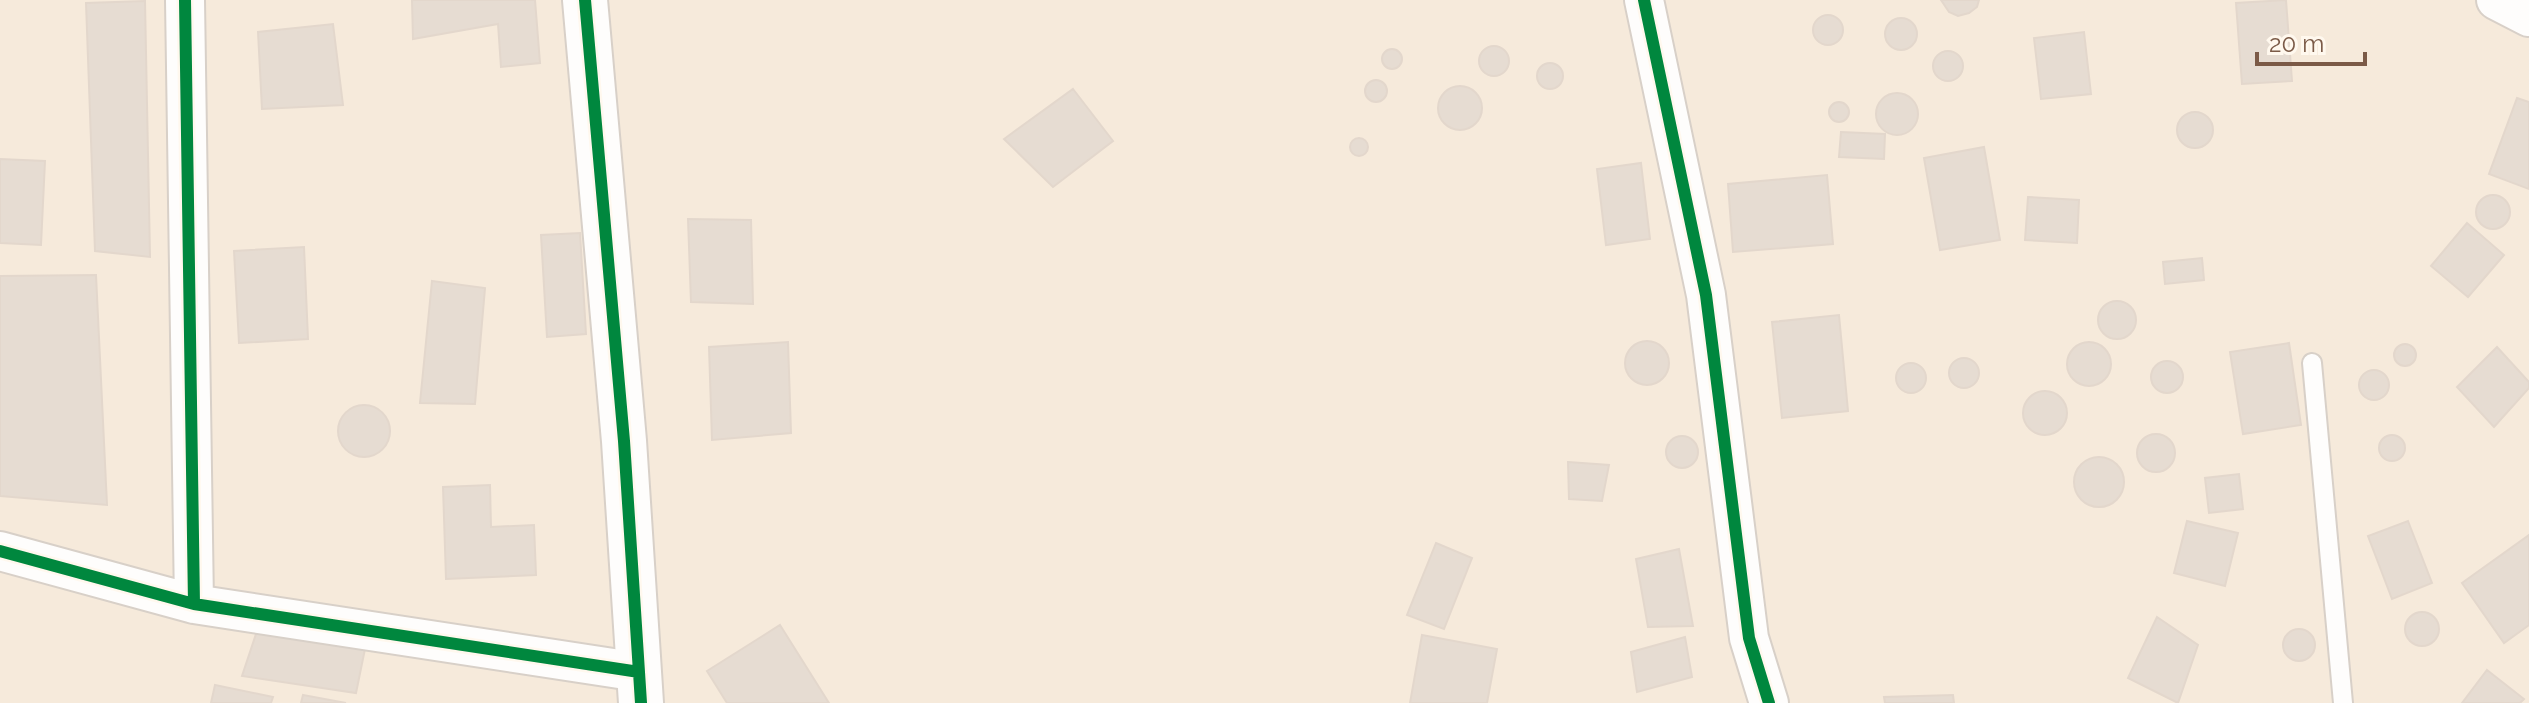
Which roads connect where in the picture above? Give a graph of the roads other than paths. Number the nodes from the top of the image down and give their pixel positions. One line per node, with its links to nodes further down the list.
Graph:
1 (185, 0): 8 (street)
2 (585, 0): 9 (street)
3 (1644, 0): 10 (street)
4 (2496, 0): 5 (street)
5 (2529, 17)
6 (2312, 363): 11 (lane)
7 (0, 551): 8 (street)
8 (194, 604): 9 (street)
9 (640, 688)
10 (1769, 703)
11 (2343, 703)

